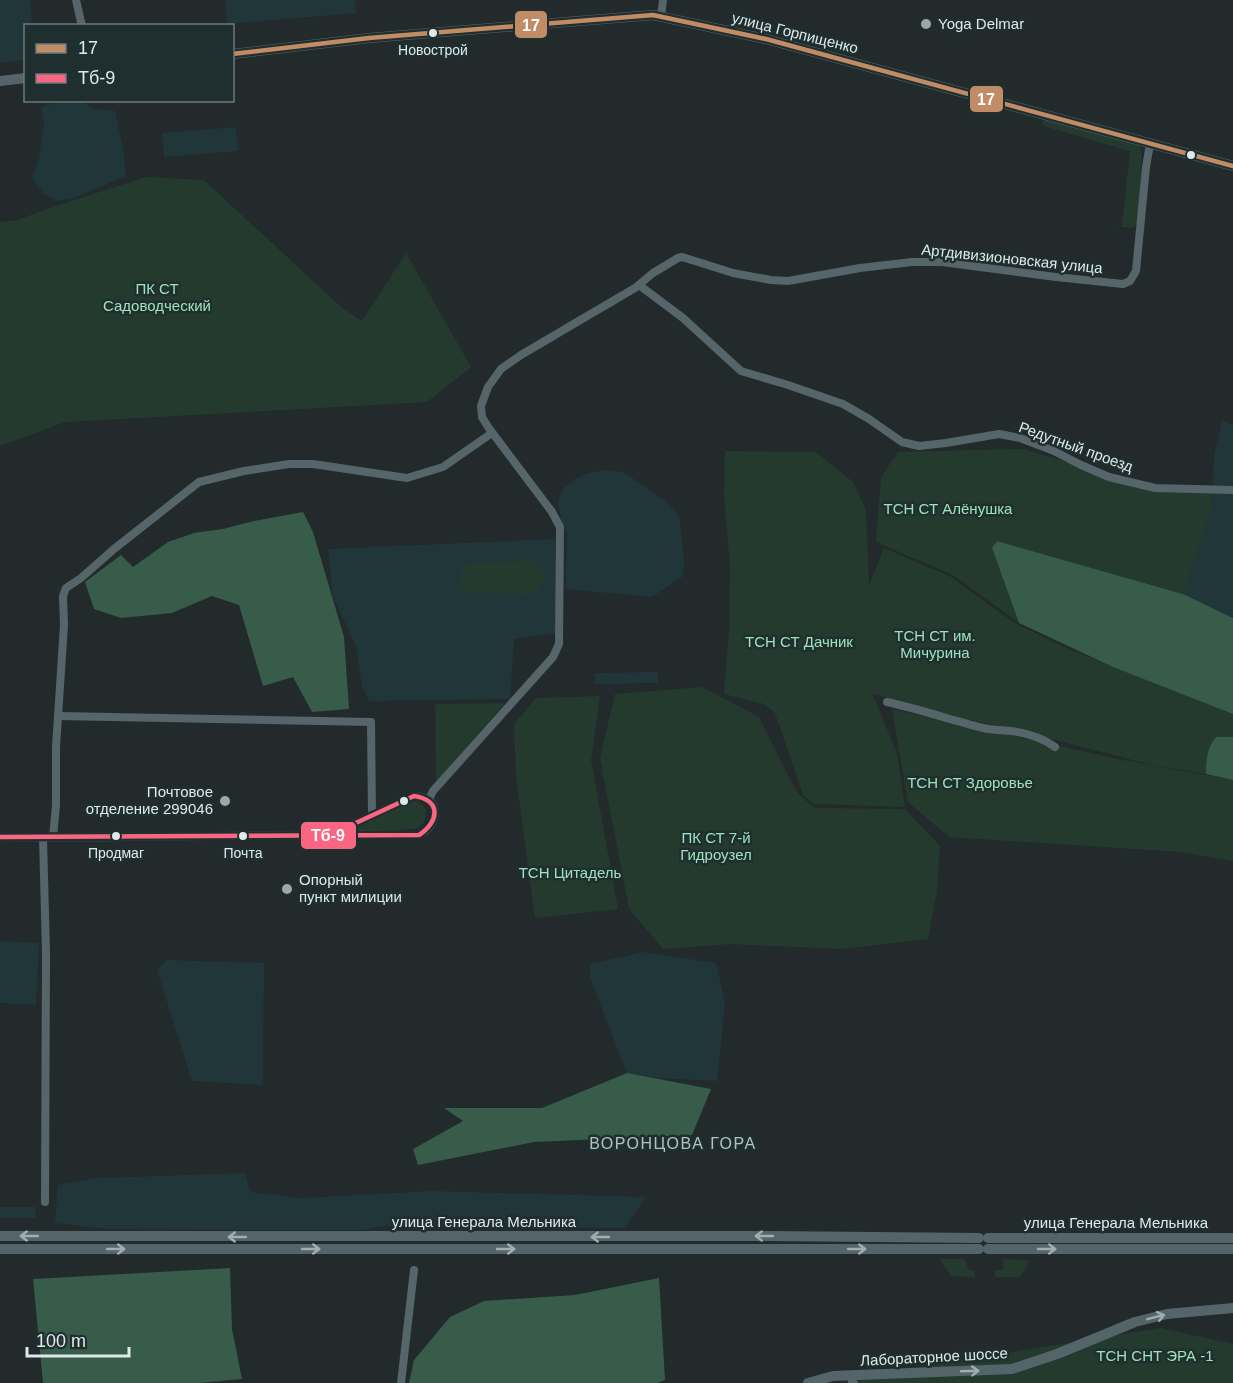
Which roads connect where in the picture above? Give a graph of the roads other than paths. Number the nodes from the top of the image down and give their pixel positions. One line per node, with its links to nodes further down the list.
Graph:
1 (76, 0): 4 (street)
2 (663, 0): 3 (street)
3 (661, 17): 5 (main road, улица Горпищенко); 8 (main road, улица Горпищенко)
4 (82, 24)
5 (234, 54)
6 (24, 78): 7 (main road)
7 (0, 81)
8 (1150, 144): 9 (main road, улица Горпищенко); 10 (street, Артдивизионовская улица)
9 (1233, 166)
10 (639, 285): 11 (street, Артдивизионовская улица); 12 (street, Редутный проезд)
11 (492, 433): 14 (street); 16 (street)
12 (1233, 490)
13 (887, 702): 15 (street)
14 (58, 716): 17 (street); 21 (street)
15 (1055, 747)
16 (429, 799): 17 (street); 18 (street)
17 (372, 814): 18 (street)
18 (332, 834): 21 (street)
19 (0, 837): 20 (street)
20 (43, 837): 21 (street); 22 (street)
21 (53, 837)
22 (45, 1202)
23 (0, 1236): 24 (main road, улица Генерала Мельника, one-way to 23)
24 (658, 1236): 26 (main road, улица Генерала Мельника, one-way to 24); 28 (main road)
25 (1233, 1238): 26 (main road, улица Генерала Мельника)
26 (983, 1244): 28 (main road, улица Генерала Мельника, one-way to 26); 29 (main road, улица Генерала Мельника, one-way to 29)
27 (0, 1249): 28 (main road, улица Генерала Мельника, one-way to 28)
28 (658, 1249)
29 (1233, 1249)
30 (414, 1270): 33 (street)
31 (1233, 1308): 32 (main road, Лабораторное шоссе, one-way to 31)
32 (852, 1381): 34 (main road, Лабораторное шоссе)
33 (401, 1383)
34 (808, 1383)

